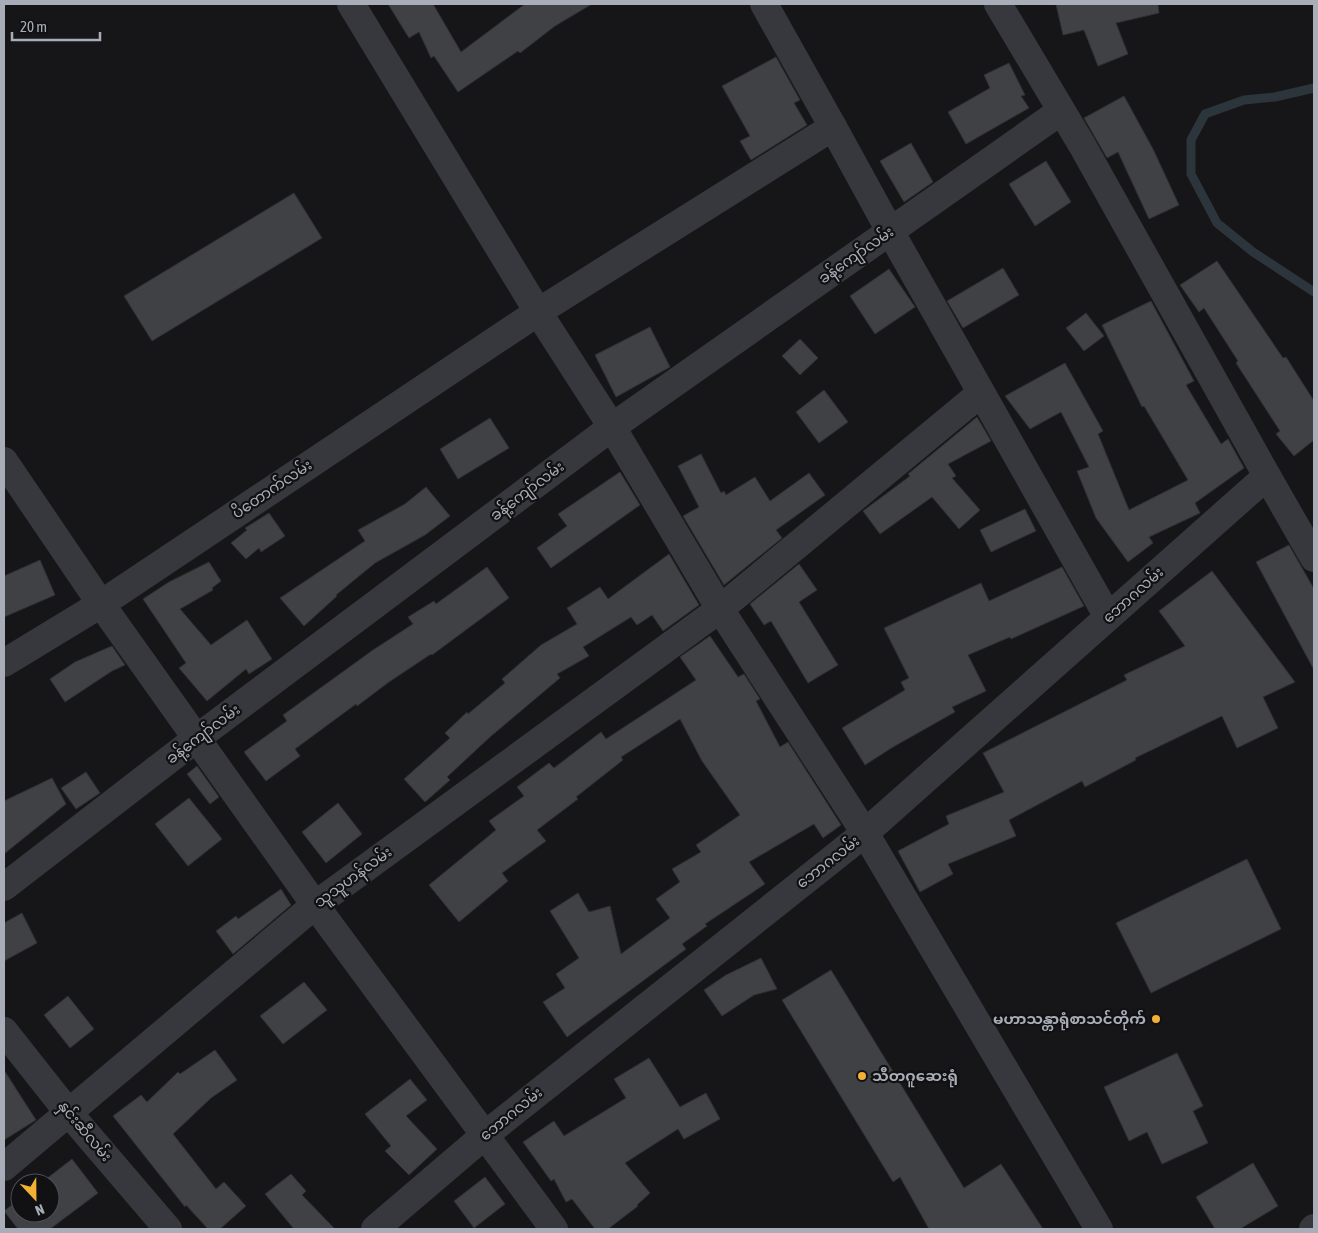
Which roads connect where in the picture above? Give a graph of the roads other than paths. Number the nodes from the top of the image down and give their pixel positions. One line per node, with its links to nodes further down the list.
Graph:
1 (351, 4): 7 (street)
2 (764, 4): 5 (street)
3 (998, 4): 4 (street)
4 (1061, 110): 6 (street, ခန့်ကျော်လမ်း); 11 (street)
5 (833, 127): 6 (street); 7 (street, ပိတောက်လမ်း)
6 (890, 231): 8 (street); 9 (street, ခန့်ကျော်လမ်း)
7 (538, 312): 9 (street); 13 (street, ပိတောက်လမ်း)
8 (981, 393): 14 (street, သူသူဟန်လမ်း); 15 (street)
9 (612, 426): 14 (street); 17 (street, ခန့်ကျော်လမ်း)
10 (4, 461): 13 (street)
11 (1266, 476): 12 (street); 15 (street, ဘောဂလမ်း)
12 (1314, 558)
13 (101, 604): 16 (street, ပိတောက်လမ်း); 17 (street)
14 (720, 609): 18 (street); 20 (street, သူသူဟန်လမ်း)
15 (1108, 617): 18 (street, ဘောဂလမ်း)
16 (4, 663)
17 (197, 738): 19 (street, ခန့်ကျော်လမ်း); 20 (street)
18 (865, 833): 23 (street, ဘောဂလမ်း); 28 (street)
19 (4, 887)
20 (315, 905): 22 (street, သူသူဟန်လမ်း); 23 (street)
21 (4, 1032): 22 (street, နှင်းဆီလမ်း)
22 (68, 1112): 24 (street, သူသူဟန်လမ်း); 25 (street, နှင်းဆီလမ်း)
23 (485, 1135): 26 (street, ဘောဂလမ်း); 27 (street)
24 (4, 1167)
25 (168, 1229)
26 (375, 1229)
27 (554, 1229)
28 (1099, 1229)

